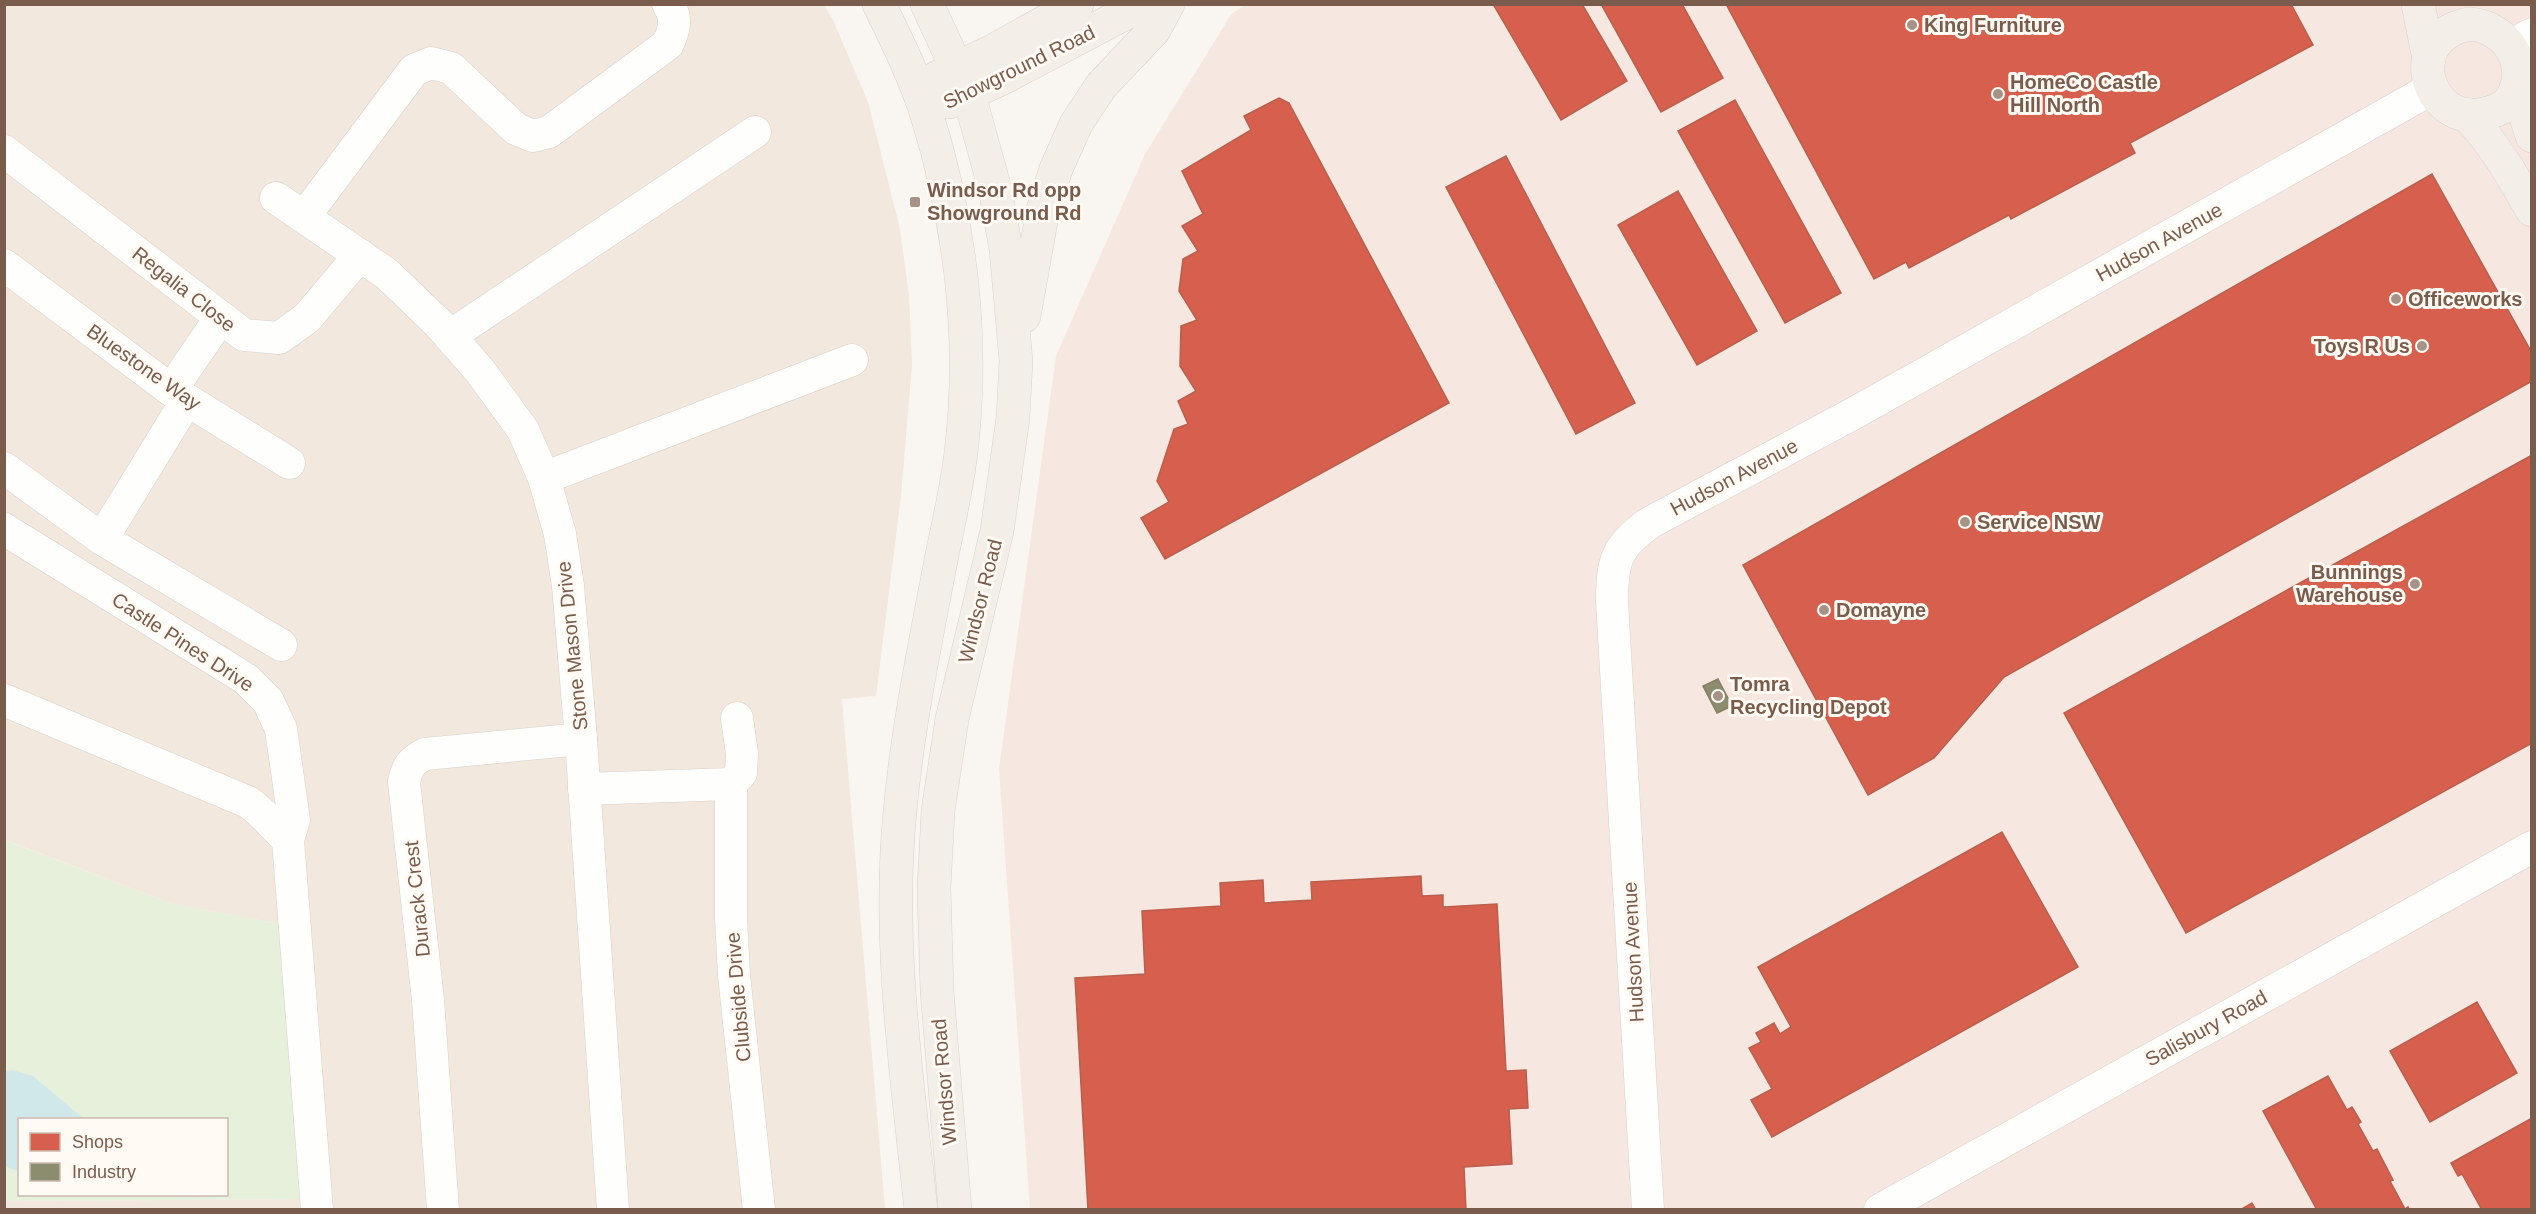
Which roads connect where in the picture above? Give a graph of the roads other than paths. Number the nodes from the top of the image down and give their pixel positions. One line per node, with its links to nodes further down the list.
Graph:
1 (668, 4): 20 (street)
2 (879, 4): 13 (main road, Windsor Road)
3 (927, 4): 11 (main road, Windsor Road)
4 (1077, 4): 11 (main road, Showground Road)
5 (1143, 4): 11 (main road, Showground Road)
6 (1168, 4): 26 (main road)
7 (2418, 4): 10 (main road)
8 (2473, 15): 9 (main road); 10 (main road)
9 (2521, 40): 12 (main road)
10 (2430, 74): 14 (main road); 47 (street, Hudson Avenue)
11 (964, 81): 13 (main road, Showground Road); 26 (main road, Windsor Road)
12 (2517, 87): 14 (main road); 16 (main road)
13 (921, 99): 45 (main road, Windsor Road)
14 (2466, 114): 19 (main road)
15 (755, 132): 24 (street)
16 (2532, 136)
17 (4, 150): 23 (street, Regalia Close)
18 (276, 198): 20 (street, Stone Mason Drive)
19 (2532, 210)
20 (304, 217): 21 (street, Stone Mason Drive)
21 (360, 255): 23 (street, Regalia Close); 24 (street, Stone Mason Drive)
22 (4, 265): 27 (street, Bluestone Way)
23 (221, 317): 27 (street)
24 (450, 336): 30 (street, Stone Mason Drive)
25 (852, 360): 30 (street)
26 (1016, 361): 46 (main road, Windsor Road)
27 (179, 395): 28 (street, Bluestone Way); 32 (street)
28 (289, 463)
29 (4, 468): 32 (street)
30 (544, 478): 36 (street, Stone Mason Drive)
31 (4, 529): 39 (street, Castle Pines Drive)
32 (102, 539): 33 (street)
33 (281, 645)
34 (4, 700): 39 (street)
35 (737, 718): 37 (street, Clubside Drive)
36 (581, 739): 38 (street, Stone Mason Drive); 42 (street, Durack Crest)
37 (731, 784): 38 (street); 44 (street, Clubside Drive)
38 (584, 789): 43 (street, Stone Mason Drive)
39 (288, 840): 41 (street, Castle Pines Drive)
40 (2532, 847): 48 (street, Salisbury Road)
41 (317, 1209)
42 (443, 1209)
43 (613, 1209)
44 (759, 1209)
45 (921, 1209)
46 (955, 1209)
47 (1648, 1209)
48 (1880, 1209)

